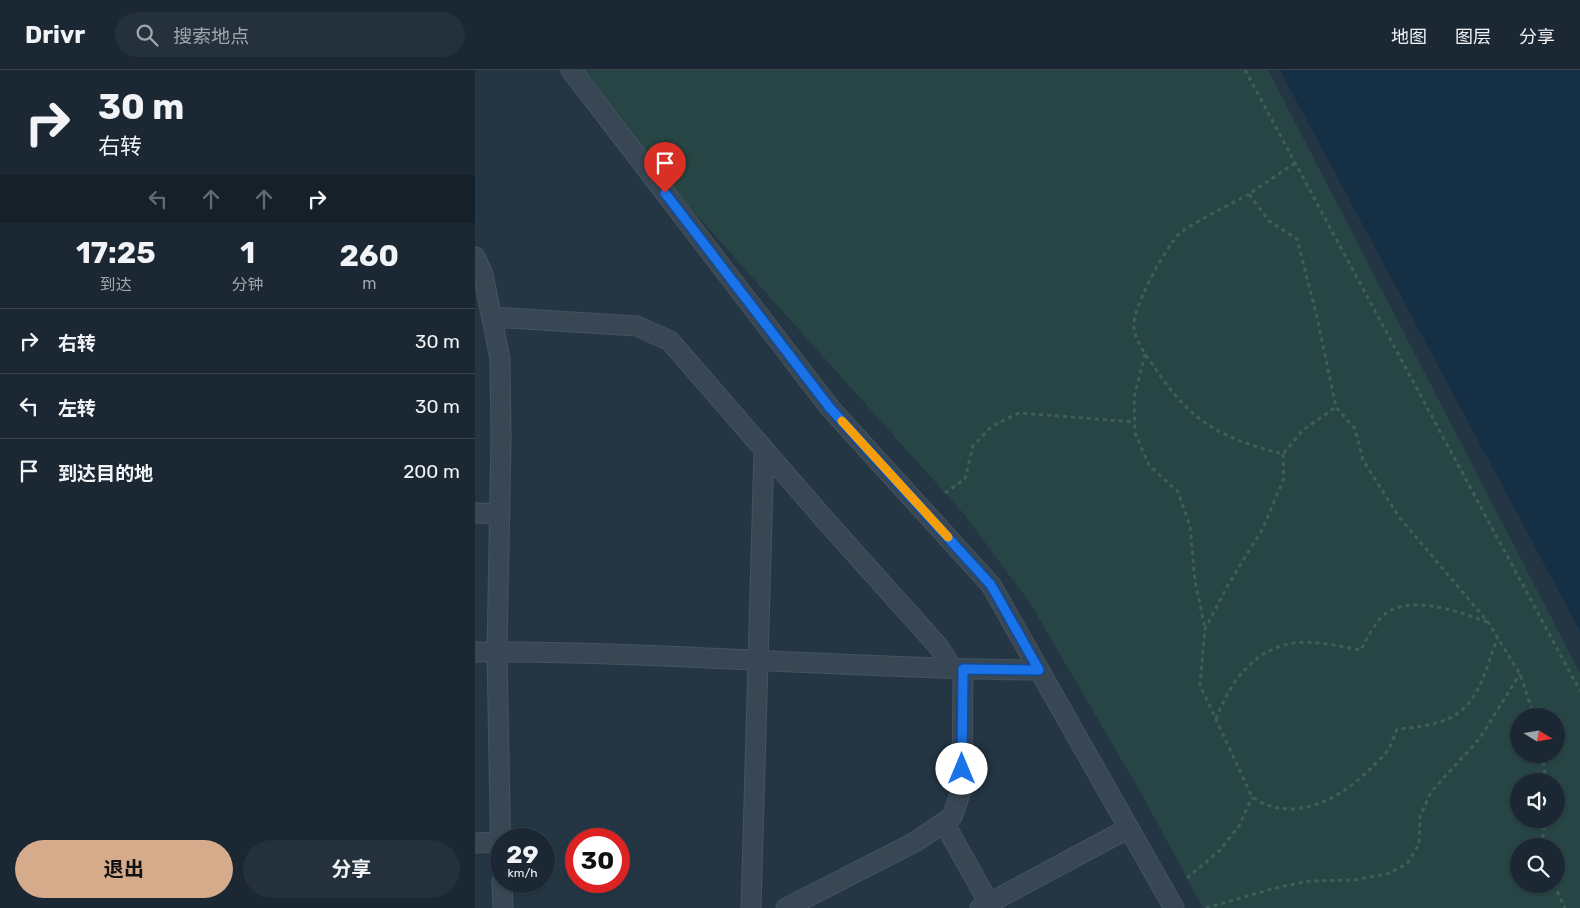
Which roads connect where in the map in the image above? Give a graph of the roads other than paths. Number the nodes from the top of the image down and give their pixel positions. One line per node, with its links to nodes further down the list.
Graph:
1 (571, 70): 11 (street)
2 (475, 257): 3 (street)
3 (492, 318): 4 (street); 6 (street)
4 (764, 450): 9 (street); 10 (street)
5 (475, 513): 6 (street)
6 (500, 514): 8 (street)
7 (475, 652): 8 (street)
8 (497, 652): 9 (street); 13 (street)
9 (757, 660): 10 (street); 20 (street)
10 (958, 669): 11 (street); 12 (street)
11 (1039, 670): 14 (street)
12 (944, 823): 18 (street); 21 (street)
13 (500, 828)
14 (1129, 828): 18 (street); 22 (street)
15 (490, 842): 16 (street)
16 (475, 843)
17 (502, 893): 19 (street)
18 (984, 906)
19 (503, 908)
20 (751, 908)
21 (786, 908)
22 (1174, 908)

